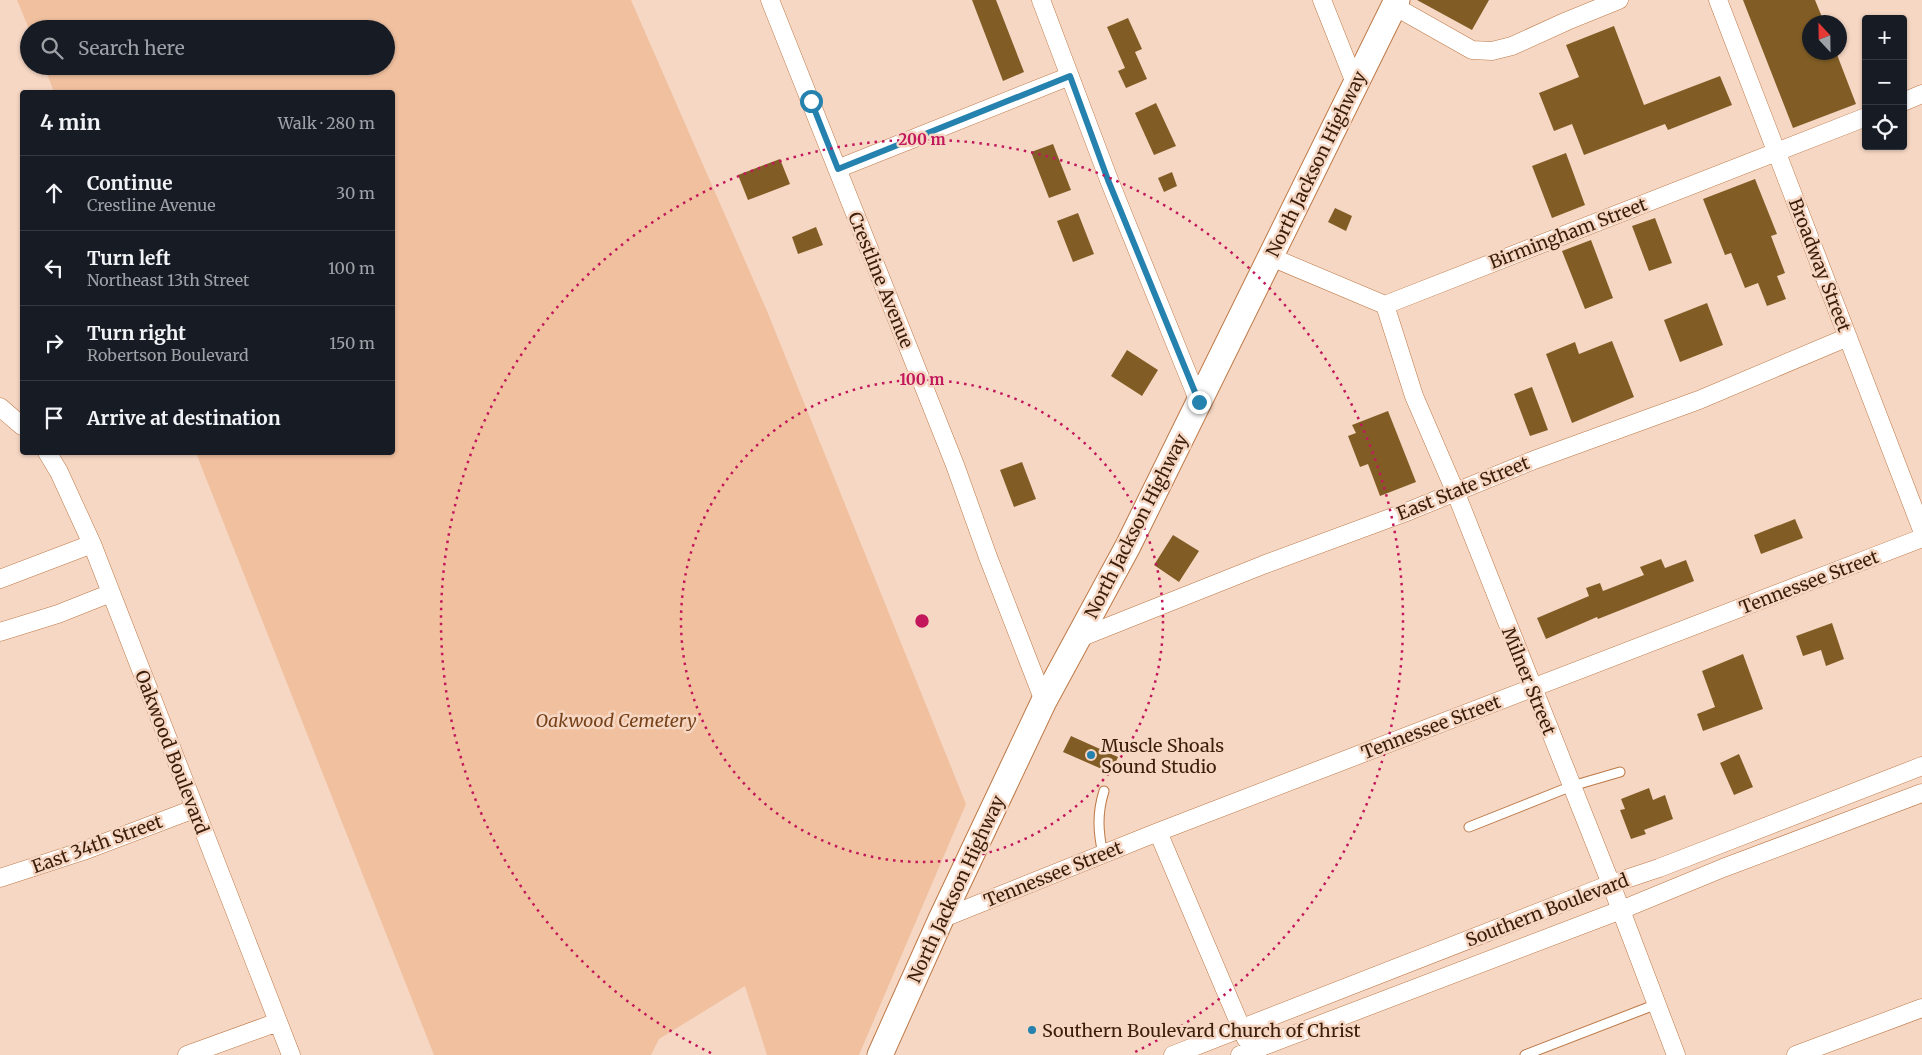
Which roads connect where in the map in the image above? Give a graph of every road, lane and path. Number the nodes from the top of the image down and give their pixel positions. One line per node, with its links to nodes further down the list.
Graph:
1 (770, 0): 13 (street, Crestline Avenue)
2 (1041, 0): 7 (street)
3 (1322, 0): 8 (street)
4 (1619, 0): 6 (street)
5 (1718, 0): 12 (street, Broadway Street)
6 (1395, 3): 8 (main road, North Jackson Highway)
7 (1070, 76): 13 (street); 17 (street)
8 (1355, 83): 14 (main road, North Jackson Highway)
9 (1922, 94): 10 (street)
10 (1907, 100)
11 (1862, 118): 12 (street, Birmingham Street)
12 (1776, 152): 15 (street, Birmingham Street); 16 (street, Broadway Street)
13 (838, 169): 30 (street, Crestline Avenue)
14 (1271, 257): 15 (street); 17 (main road, North Jackson Highway)
15 (1385, 305): 21 (street, Milner Street)
16 (1848, 337): 21 (street, East State Street); 22 (street, Broadway Street)
17 (1199, 402): 28 (main road, North Jackson Highway)
18 (0, 407): 19 (street)
19 (20, 424)
20 (49, 455): 24 (street, Oakwood Boulevard)
21 (1455, 491): 28 (street, East State Street); 29 (street, Milner Street)
22 (1922, 530)
23 (1922, 538): 29 (street, Tennessee Street)
24 (92, 544): 25 (street); 26 (street, Oakwood Boulevard)
25 (0, 578)
26 (111, 593): 27 (street); 36 (street, Oakwood Boulevard)
27 (0, 632)
28 (1077, 639): 30 (main road, North Jackson Highway)
29 (1532, 688): 33 (street, Milner Street); 38 (street, Tennessee Street)
30 (1044, 701): 43 (main road, North Jackson Highway)
31 (1922, 766): 41 (street, Southern Boulevard)
32 (1620, 772): 33 (lane)
33 (1572, 786): 37 (lane); 41 (street, Milner Street)
34 (1104, 791): 39 (lane)
35 (1922, 793): 42 (street, Southern Boulevard)
36 (194, 809): 40 (street, East 34th Street); 46 (street, Oakwood Boulevard)
37 (1469, 827)
38 (1158, 832): 39 (street, Tennessee Street); 47 (street)
39 (1103, 854): 43 (street, Tennessee Street)
40 (0, 878)
41 (1611, 884): 42 (street, Milner Street); 47 (street, Southern Boulevard)
42 (1621, 910): 44 (street, Milner Street); 48 (street, Southern Boulevard)
43 (941, 919): 51 (main road, North Jackson Highway)
44 (1657, 1004): 53 (lane); 54 (street, Milner Street)
45 (1922, 1008): 55 (street)
46 (278, 1022): 49 (street); 50 (street, Oakwood Boulevard)
47 (1241, 1028): 48 (street); 52 (street, Southern Boulevard)
48 (1245, 1053)
49 (187, 1055)
50 (290, 1055)
51 (880, 1055)
52 (1173, 1055)
53 (1525, 1055)
54 (1676, 1055)
55 (1796, 1055)

